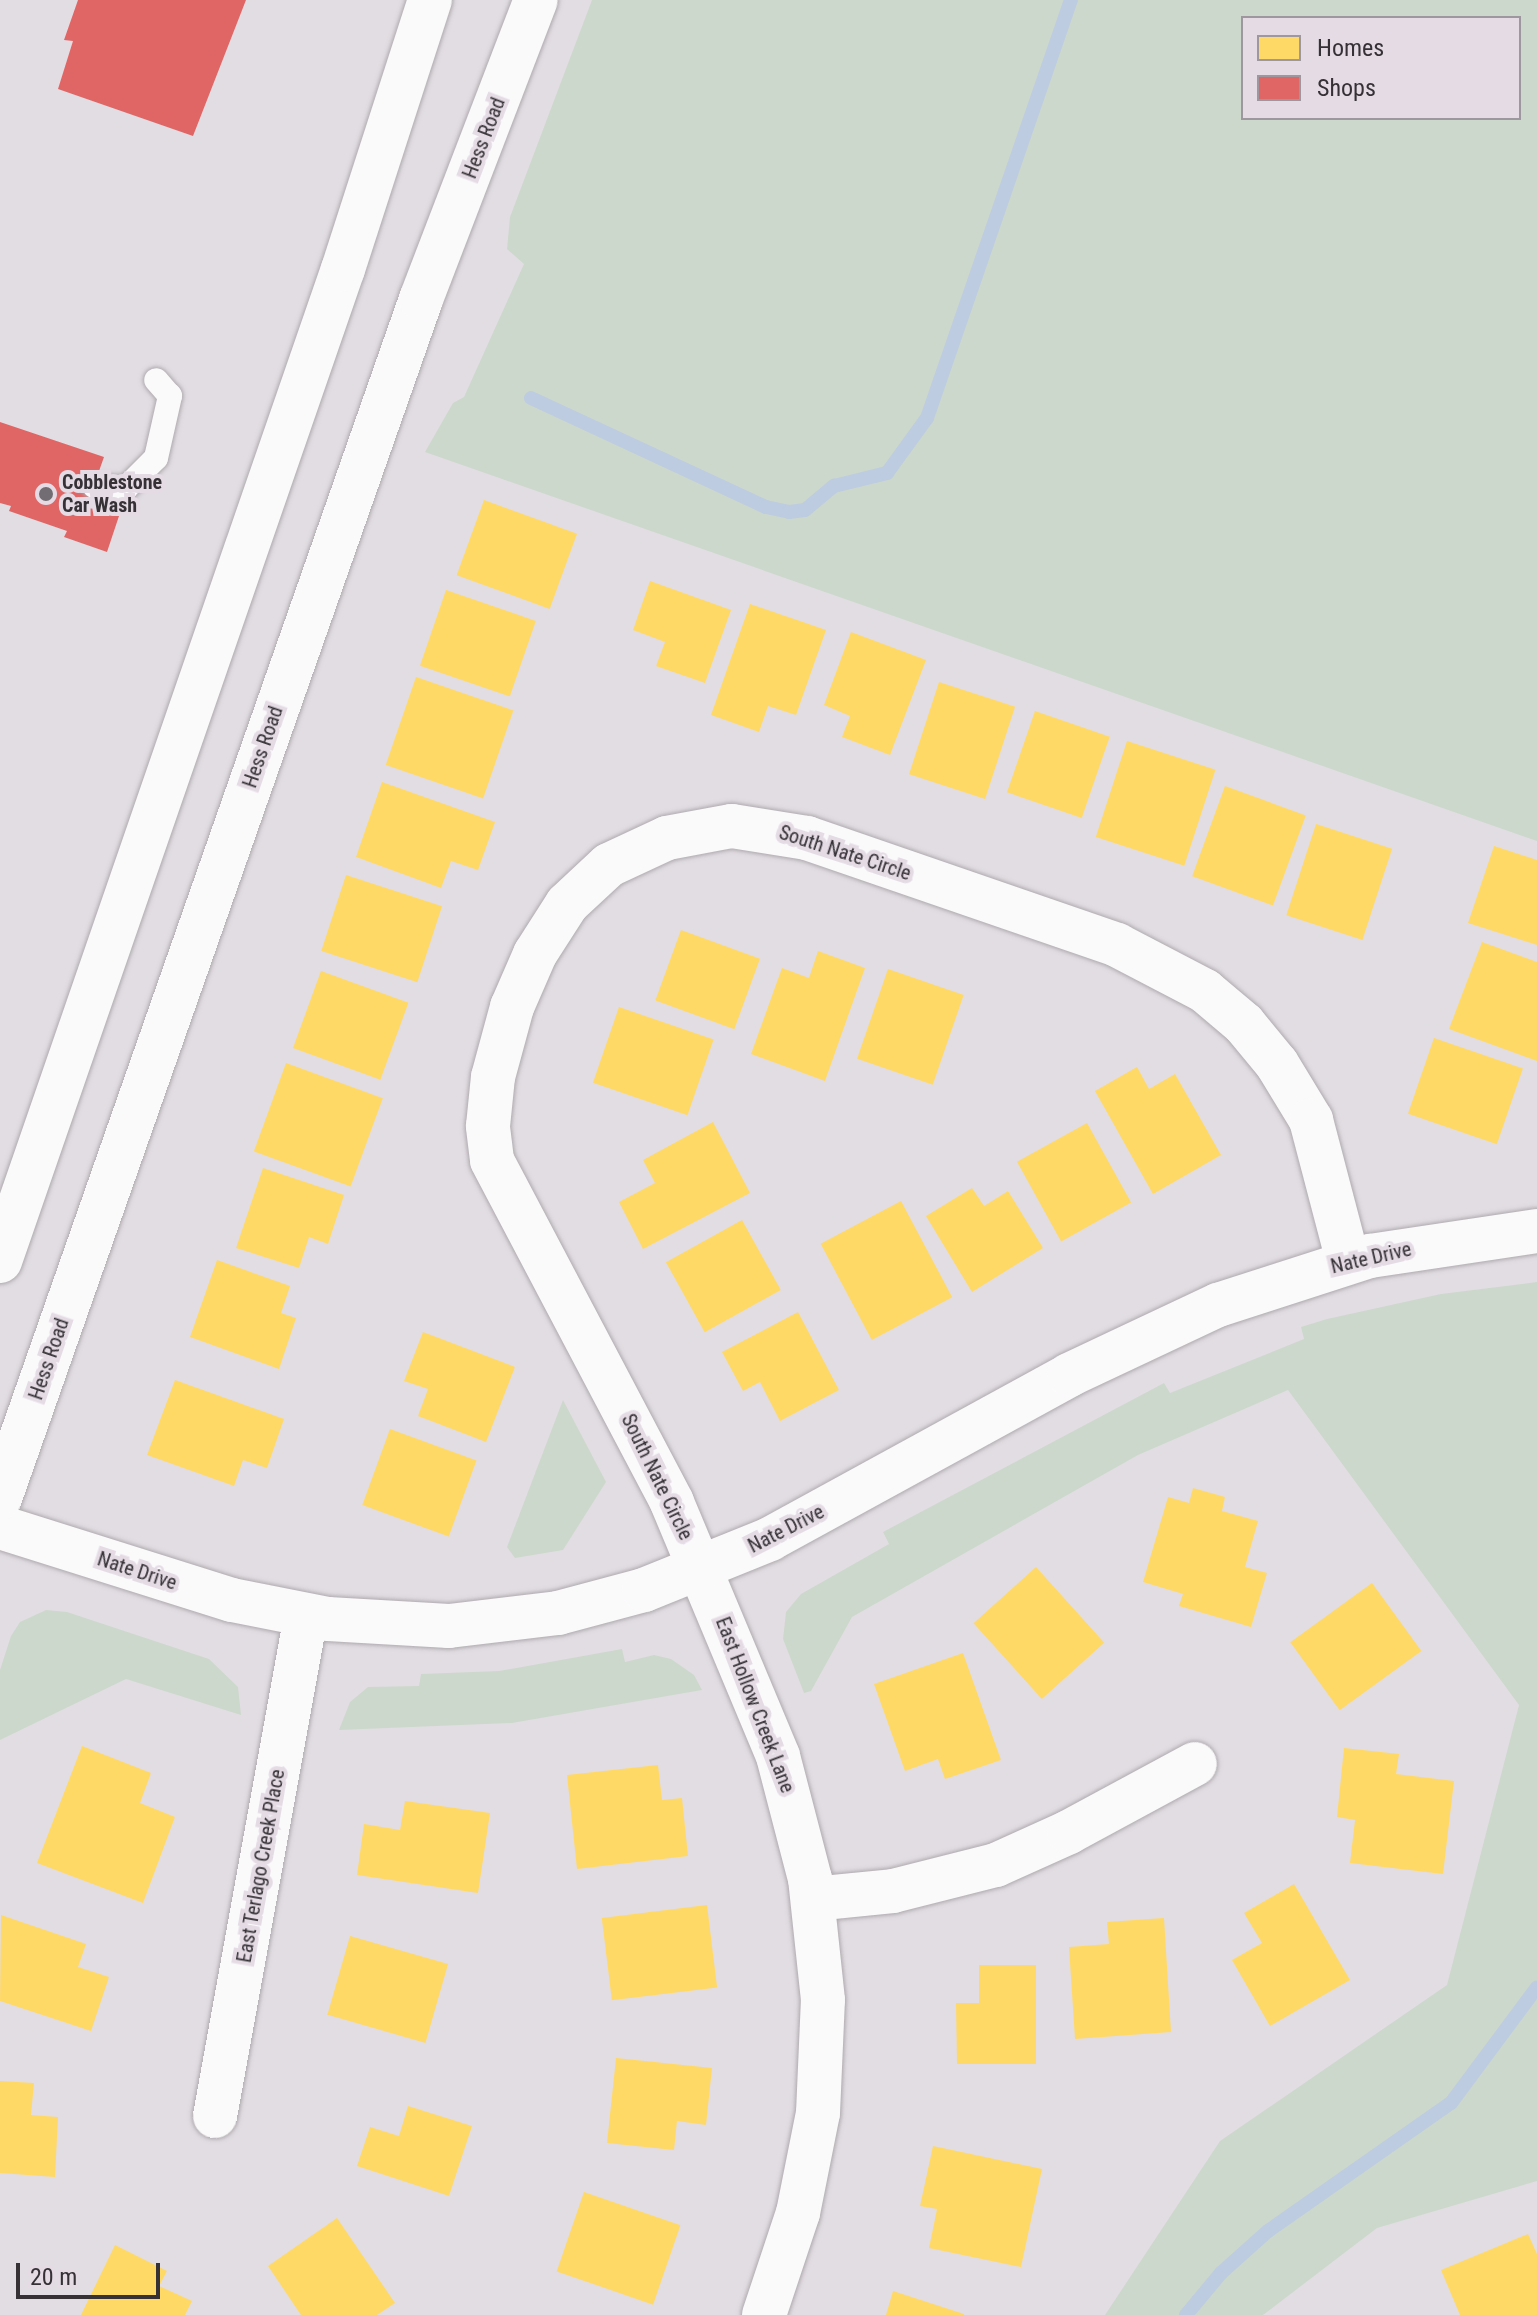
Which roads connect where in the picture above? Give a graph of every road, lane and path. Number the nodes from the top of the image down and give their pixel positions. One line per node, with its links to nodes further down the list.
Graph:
1 (430, 0): 6 (street)
2 (536, 0): 8 (street, Hess Road)
3 (156, 380): 4 (lane)
4 (94, 486)
5 (1537, 1231): 7 (street, Nate Drive)
6 (0, 1261)
7 (1348, 1261): 10 (street, Nate Drive); 10 (street, South Nate Circle)
8 (0, 1498)
9 (0, 1527): 11 (street, Nate Drive)
10 (700, 1569): 11 (street, Nate Drive); 13 (street, East Hollow Creek Lane)
11 (306, 1616): 14 (street, East Terlago Creek Place)
12 (1195, 1764): 13 (street)
13 (813, 1899): 15 (street, East Hollow Creek Lane)
14 (215, 2116)
15 (764, 2315)

